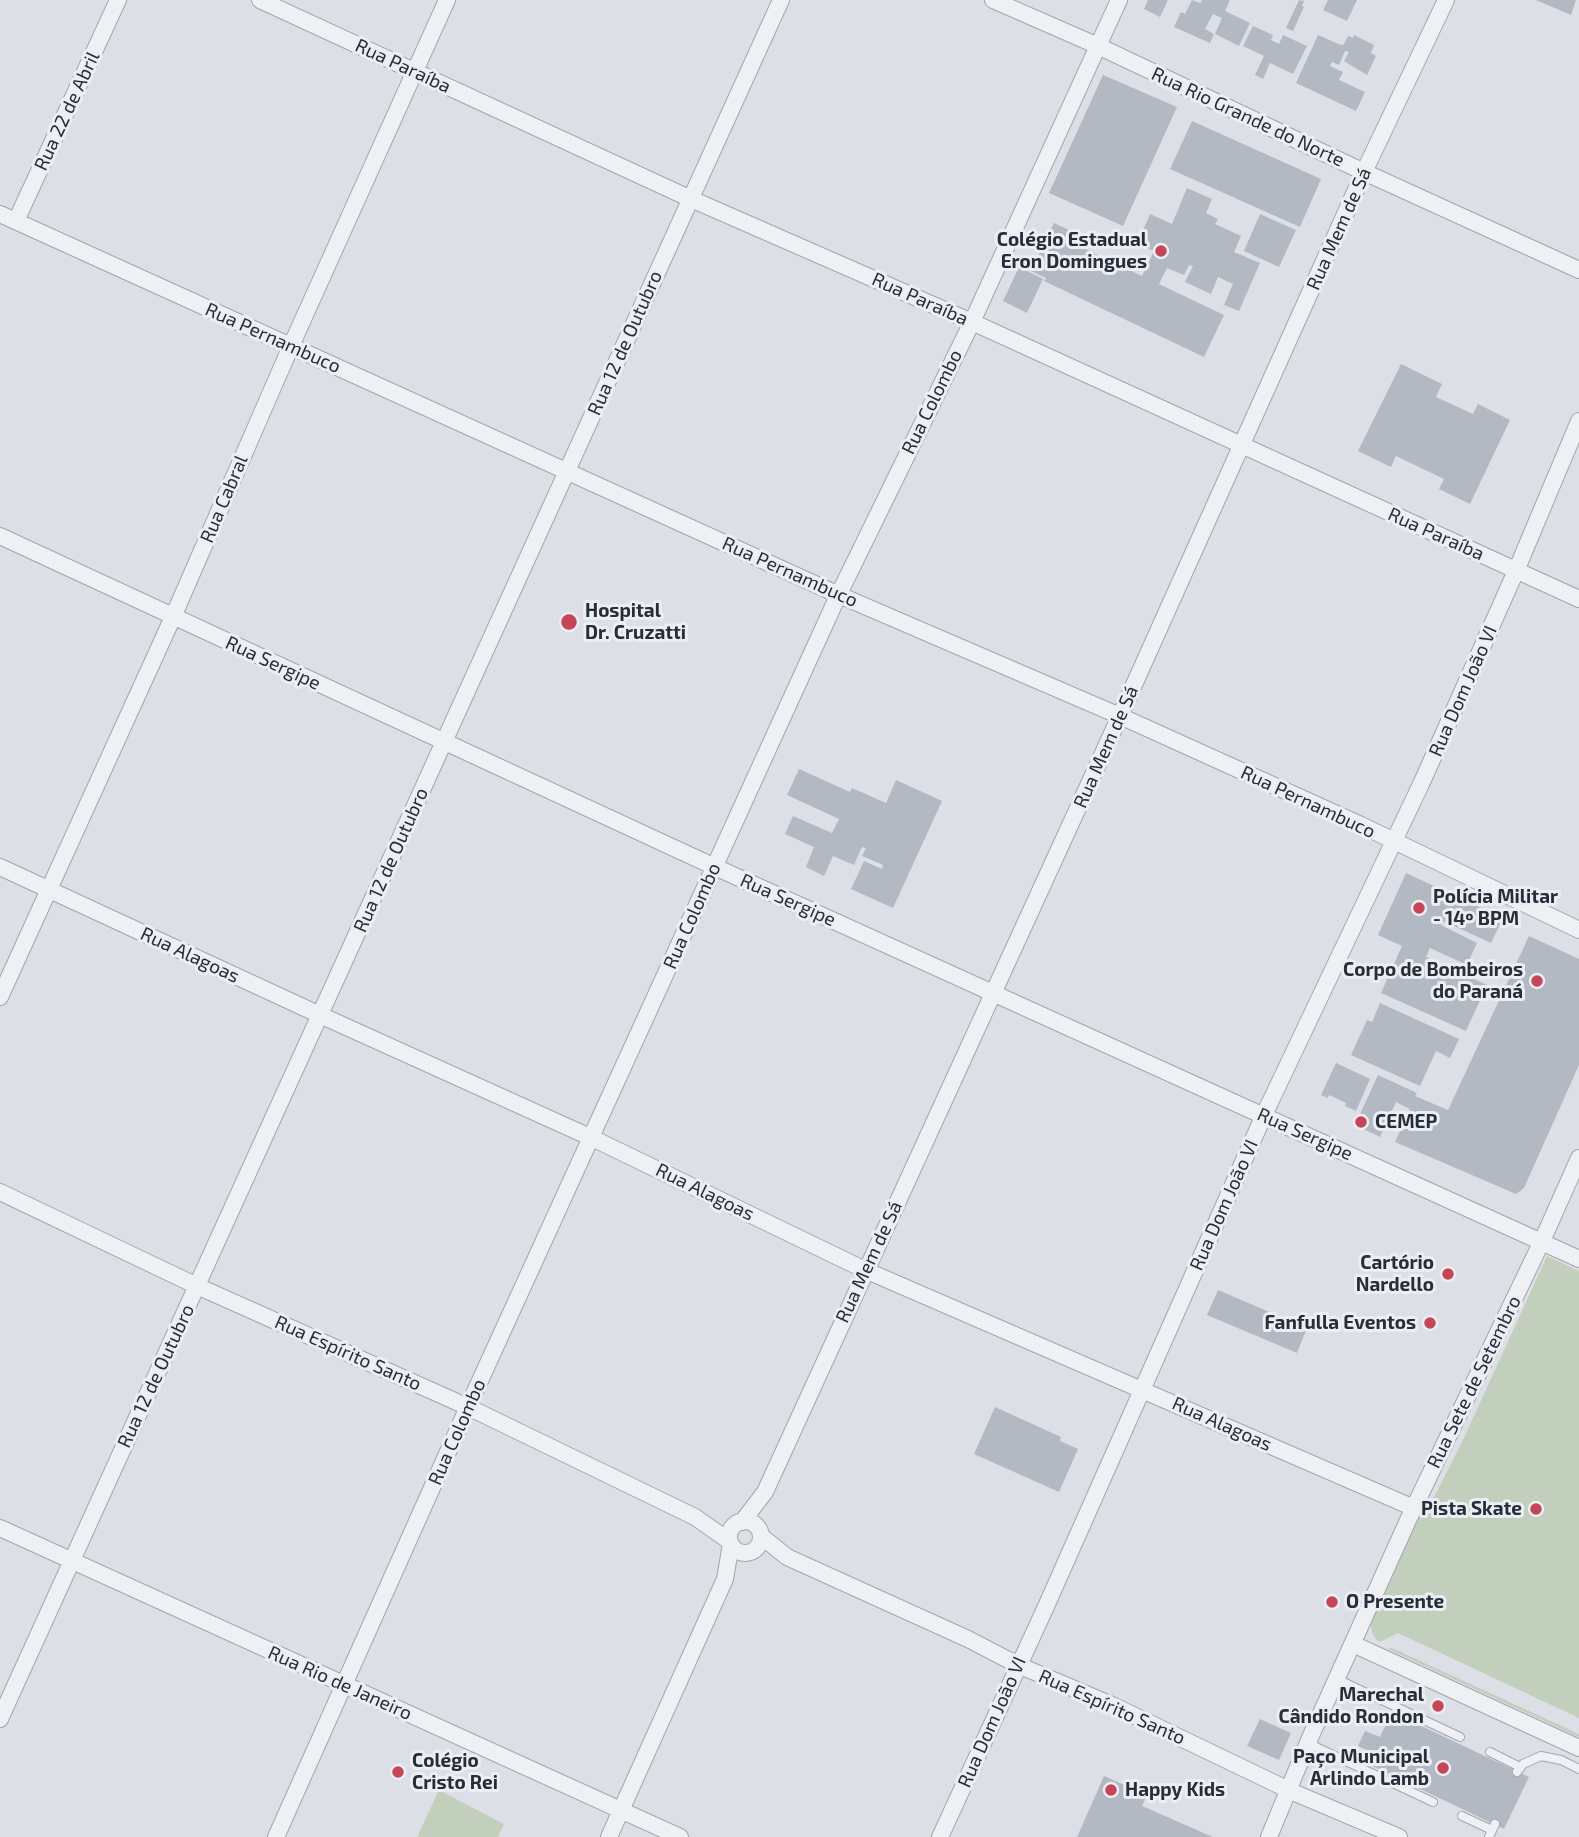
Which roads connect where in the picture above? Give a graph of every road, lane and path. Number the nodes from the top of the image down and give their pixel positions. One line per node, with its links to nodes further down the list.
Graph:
1 (118, 0): 13 (street, Rua 22 de Abril)
2 (260, 0): 9 (street, Rua Paraíba)
3 (447, 0): 9 (street, Rua Cabral)
4 (781, 0): 11 (street, Rua 12 de Outubro)
5 (993, 0): 8 (street, Rua Rio Grande do Norte)
6 (1119, 0): 8 (street, Rua Colombo)
7 (1446, 0): 10 (street, Rua Mem de Sá)
8 (1098, 46): 10 (street, Rua Rio Grande do Norte); 15 (street, Rua Colombo)
9 (415, 71): 11 (street, Rua Paraíba); 16 (street, Rua Cabral)
10 (1364, 172): 14 (street, Rua Rio Grande do Norte); 18 (street, Rua Mem de Sá)
11 (691, 199): 15 (street, Rua Paraíba); 19 (street, Rua 12 de Outubro)
12 (0, 214): 13 (street, Rua Pernambuco)
13 (16, 221): 16 (street, Rua Pernambuco)
14 (1579, 270)
15 (972, 322): 18 (street, Rua Paraíba); 22 (street, Rua Colombo)
16 (290, 345): 19 (street, Rua Pernambuco); 24 (street, Rua Cabral)
17 (1579, 421): 21 (street, Rua Dom João VI)
18 (1241, 446): 21 (street, Rua Paraíba); 25 (street, Rua Mem de Sá)
19 (567, 471): 22 (street, Rua Pernambuco); 26 (street, Rua 12 de Outubro)
20 (0, 536): 24 (street, Rua Sergipe)
21 (1516, 570): 23 (street, Rua Paraíba); 27 (street, Rua Dom João VI)
22 (839, 595): 25 (street, Rua Pernambuco); 29 (street, Rua Colombo)
23 (1579, 598)
24 (173, 617): 26 (street, Rua Sergipe); 30 (street, Rua Cabral)
25 (1120, 716): 27 (street, Rua Pernambuco); 32 (street, Rua Mem de Sá)
26 (444, 742): 29 (street, Rua Sergipe); 34 (street, Rua 12 de Outubro)
27 (1394, 842): 31 (street, Rua Pernambuco); 35 (street, Rua Dom João VI)
28 (0, 867): 30 (street, Rua Alagoas)
29 (715, 867): 32 (street, Rua Sergipe); 36 (street, Rua Colombo)
30 (50, 890): 33 (street, Rua Cabral); 34 (street, Rua Alagoas)
31 (1579, 930)
32 (994, 992): 35 (street, Rua Sergipe); 41 (street, Rua Mem de Sá)
33 (0, 997)
34 (320, 1016): 36 (street, Rua Alagoas); 42 (street, Rua 12 de Outubro)
35 (1264, 1115): 39 (street, Rua Sergipe); 43 (street, Rua Dom João VI)
36 (592, 1138): 41 (street, Rua Alagoas); 44 (street, Rua Colombo)
37 (1579, 1158): 39 (street, Rua Sete de Setembro)
38 (0, 1192): 42 (street, Rua Espírito Santo)
39 (1542, 1241): 40 (street, Rua Sergipe); 46 (street, Rua Sete de Setembro)
40 (1579, 1259)
41 (866, 1270): 43 (street, Rua Alagoas); 45 (street, Rua Mem de Sá)
42 (197, 1286): 44 (street, Rua Espírito Santo); 52 (street, Rua 12 de Outubro)
43 (1142, 1389): 46 (street, Rua Alagoas); 55 (street, Rua Dom João VI)
44 (468, 1407): 47 (street, Rua Espírito Santo); 57 (street, Rua Colombo)
45 (765, 1492): 48 (street, Rua Mem de Sá); 51 (street, Rua Mem de Sá)
46 (1414, 1508): 54 (street, Rua Sete de Setembro)
47 (695, 1517): 48 (street, Rua Espírito Santo); 50 (street, Rua Espírito Santo)
48 (739, 1523): 50 (street); 51 (street)
49 (0, 1528): 52 (street, Rua Rio de Janeiro)
50 (730, 1543): 51 (street); 53 (street)
51 (756, 1543): 53 (street); 55 (street, Rua Espírito Santo)
52 (71, 1561): 57 (street, Rua Rio de Janeiro); 58 (street, Rua 12 de Outubro)
53 (724, 1579): 66 (street)
54 (1353, 1644): 56 (street, Rua Sete de Setembro); 61 (street)
55 (1018, 1665): 64 (street, Rua Espírito Santo); 72 (street, Rua Dom João VI)
56 (1337, 1679): 59 (lane); 60 (street, Rua Sete de Setembro)
57 (343, 1685): 66 (street, Rua Rio de Janeiro); 69 (street, Rua Colombo)
58 (0, 1719)
59 (1460, 1737)
60 (1309, 1740): 64 (street, Rua Sete de Setembro); 65 (lane)
61 (1579, 1748)
62 (1490, 1752): 63 (lane)
63 (1579, 1769)
64 (1290, 1790): 73 (street, Rua Sete de Setembro); 74 (street, Rua Espírito Santo)
65 (1433, 1802)
66 (621, 1811): 70 (street); 71 (street, Rua Rio de Janeiro)
67 (1462, 1816): 68 (lane)
68 (1492, 1830)
69 (276, 1837)
70 (609, 1837)
71 (680, 1837)
72 (940, 1837)
73 (1269, 1837)
74 (1399, 1837)

